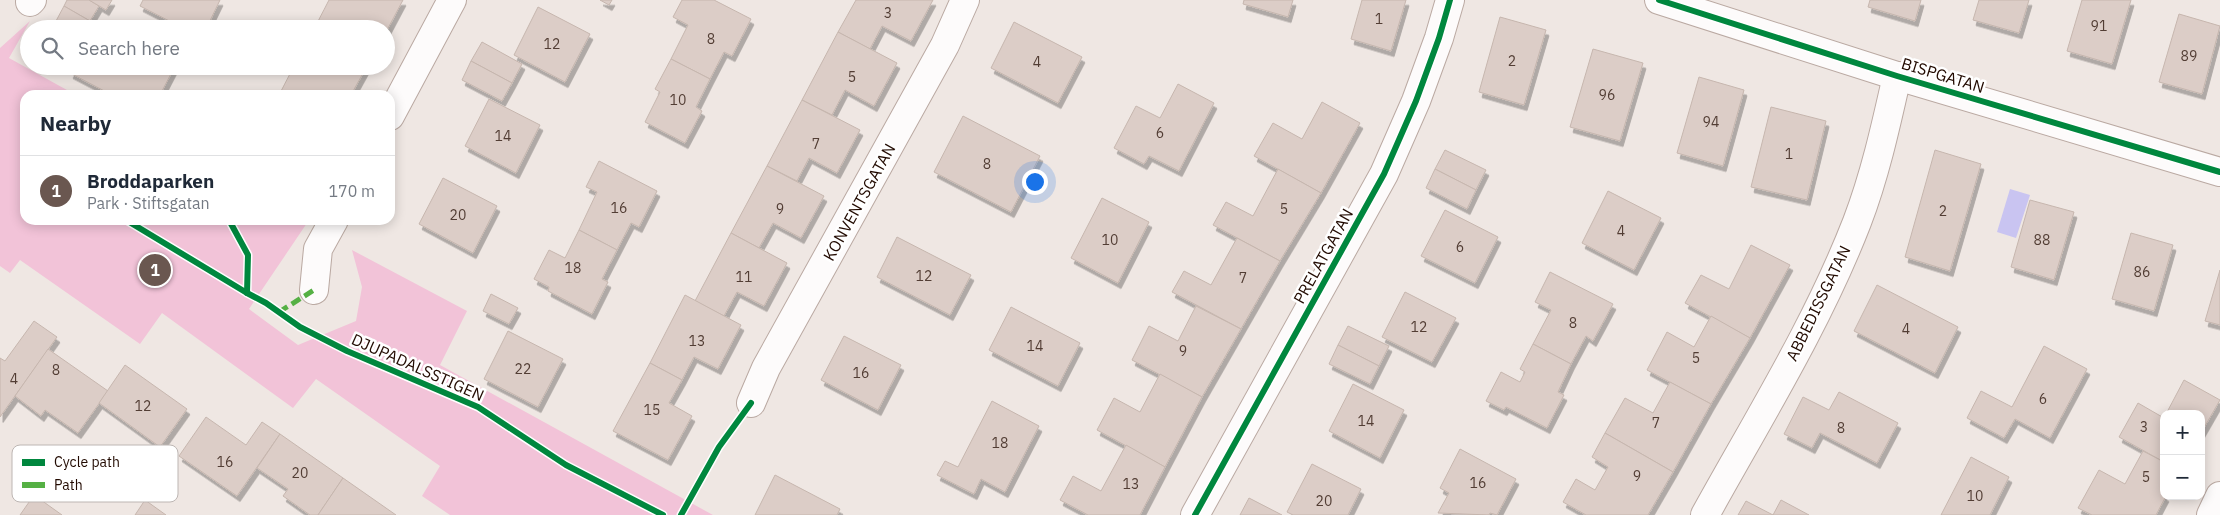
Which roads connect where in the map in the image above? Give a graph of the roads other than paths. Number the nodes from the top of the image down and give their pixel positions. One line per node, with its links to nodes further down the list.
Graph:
1 (452, 0): 6 (street)
2 (964, 0): 10 (street, KONVENTSGATAN)
3 (1450, 0): 12 (street, PRELATGATAN)
4 (1659, 0): 5 (street, BISPGATAN)
5 (1897, 76): 7 (street, BISPGATAN); 13 (street, ABBEDISSGATAN)
6 (395, 107)
7 (2220, 172)
8 (331, 225): 9 (street)
9 (314, 290)
10 (751, 403)
11 (2220, 496): 14 (street)
12 (1195, 515)
13 (1705, 515)
14 (2211, 515)

